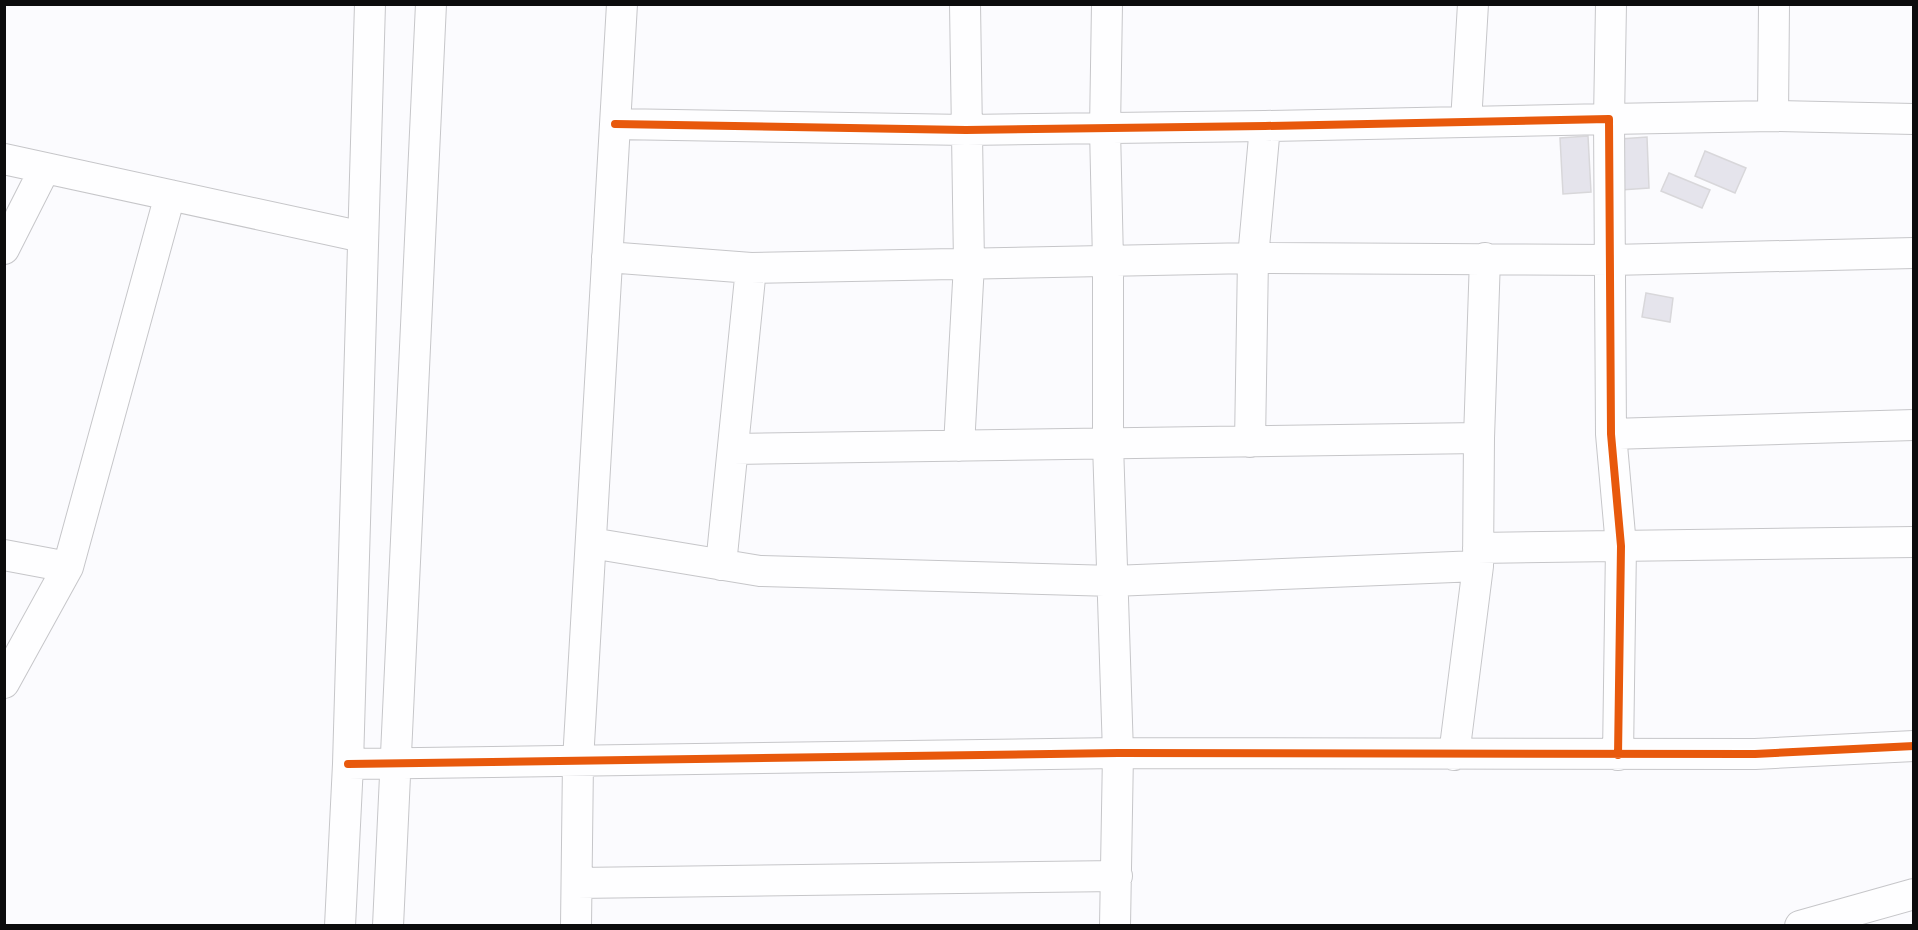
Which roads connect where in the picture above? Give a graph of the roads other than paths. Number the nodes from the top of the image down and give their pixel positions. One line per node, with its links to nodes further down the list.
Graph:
1 (370, 4): 20 (street)
2 (431, 4): 52 (street)
3 (622, 4): 13 (street)
4 (965, 4): 16 (street)
5 (1107, 4): 15 (street)
6 (1473, 4): 12 (street)
7 (1611, 4): 10 (street)
8 (1774, 4): 9 (street)
9 (1773, 116): 10 (street); 11 (street)
10 (1609, 119): 12 (street); 26 (street)
11 (1914, 119)
12 (1466, 122): 14 (street)
13 (615, 124): 16 (street); 23 (street)
14 (1265, 126): 15 (street); 24 (street)
15 (1105, 129): 16 (street); 27 (street)
16 (966, 130): 28 (street)
17 (4, 159): 18 (street)
18 (45, 168): 19 (street); 21 (street)
19 (170, 195): 20 (street); 43 (street)
20 (363, 237): 51 (street)
21 (4, 249)
22 (1914, 253): 26 (street)
23 (607, 257): 29 (street); 38 (street)
24 (1253, 258): 25 (street); 27 (street); 33 (street)
25 (1485, 258): 26 (street); 32 (street)
26 (1611, 260): 31 (street)
27 (1108, 261): 28 (street); 34 (street)
28 (969, 264): 29 (street); 35 (street)
29 (752, 268): 36 (street)
30 (1914, 425): 31 (street)
31 (1611, 434): 39 (street)
32 (1479, 438): 33 (street); 41 (street)
33 (1251, 442): 34 (street)
34 (1108, 444): 35 (street); 44 (street)
35 (959, 446): 36 (street)
36 (734, 449): 42 (street)
37 (1914, 542): 39 (street)
38 (591, 543): 42 (street); 50 (street)
39 (1621, 546): 41 (street); 49 (street)
40 (4, 555): 43 (street)
41 (1478, 557): 44 (street); 48 (street)
42 (721, 564): 44 (street)
43 (68, 567): 45 (street)
44 (1113, 581): 47 (street)
45 (4, 683)
46 (1914, 746): 49 (street)
47 (1118, 753): 48 (street); 50 (street); 53 (street)
48 (1454, 755): 49 (street)
49 (1618, 755)
50 (578, 761): 52 (street); 54 (street)
51 (348, 764): 52 (street); 56 (street)
52 (397, 764): 57 (street)
53 (1117, 876): 54 (street); 59 (street)
54 (577, 883): 58 (street)
55 (1914, 894): 60 (street)
56 (340, 926)
57 (388, 926)
58 (576, 926)
59 (1115, 926)
60 (1800, 926)

